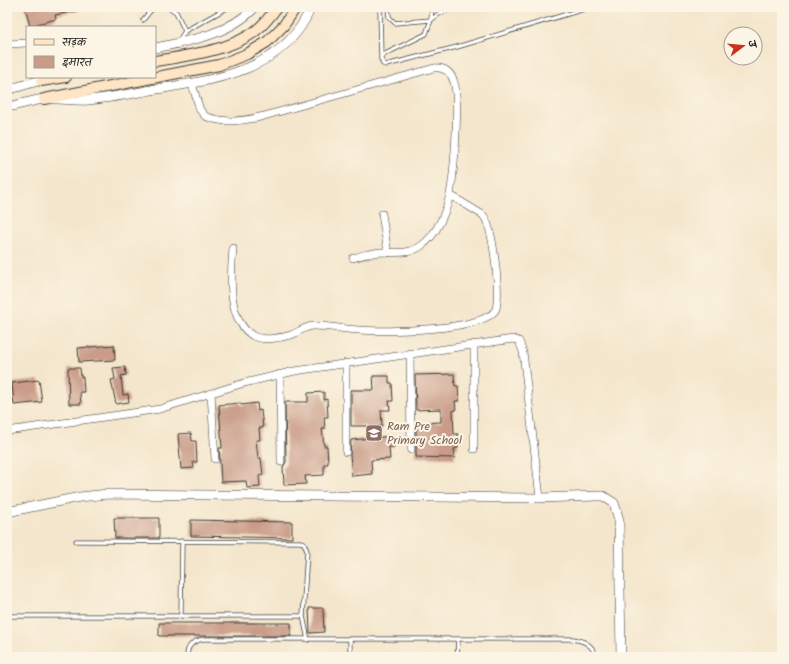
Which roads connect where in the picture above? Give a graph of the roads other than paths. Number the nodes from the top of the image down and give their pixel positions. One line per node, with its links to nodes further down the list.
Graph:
1 (158, 7): 13 (lane)
2 (168, 7): 15 (lane)
3 (255, 7): 18 (street)
4 (277, 7): 21 (main road)
5 (296, 7): 22 (main road)
6 (311, 7): 27 (street)
7 (380, 7): 20 (lane)
8 (388, 7): 14 (lane)
9 (432, 7): 14 (lane)
10 (513, 7): 14 (lane)
11 (591, 7): 20 (lane)
12 (227, 8): 15 (lane)
13 (143, 20)
14 (431, 20): 20 (lane)
15 (185, 31): 18 (lane)
16 (26, 43): 17 (street)
17 (7, 44)
18 (176, 44): 19 (street)
19 (156, 48)
20 (381, 56)
21 (156, 61)
22 (156, 77)
23 (48, 78): 26 (street)
24 (60, 78): 26 (main road)
25 (152, 78): 29 (main road)
26 (41, 81): 28 (street)
27 (192, 84): 29 (street); 31 (street)
28 (7, 90)
29 (44, 99): 30 (street)
30 (7, 108)
31 (450, 195): 33 (street); 34 (street)
32 (382, 214): 34 (street)
33 (233, 248)
34 (388, 253): 35 (street)
35 (353, 258)
36 (474, 344): 37 (street); 42 (street); 47 (street)
37 (410, 353): 38 (street); 43 (street)
38 (346, 363): 39 (street); 44 (street)
39 (280, 374): 40 (street); 46 (street)
40 (211, 393): 41 (street); 45 (street)
41 (7, 431)
42 (474, 449)
43 (411, 450)
44 (346, 452)
45 (214, 459)
46 (281, 462)
47 (540, 498): 48 (street); 61 (street)
48 (7, 512)
49 (76, 541): 50 (lane)
50 (182, 541): 51 (lane); 53 (lane)
51 (181, 615): 52 (lane); 53 (lane)
52 (7, 616)
53 (303, 616): 54 (lane)
54 (308, 640): 55 (lane); 57 (lane)
55 (350, 640): 56 (lane); 58 (lane)
56 (458, 640): 59 (lane); 60 (lane)
57 (187, 657)
58 (350, 657)
59 (457, 657)
60 (596, 657)
61 (621, 657)

